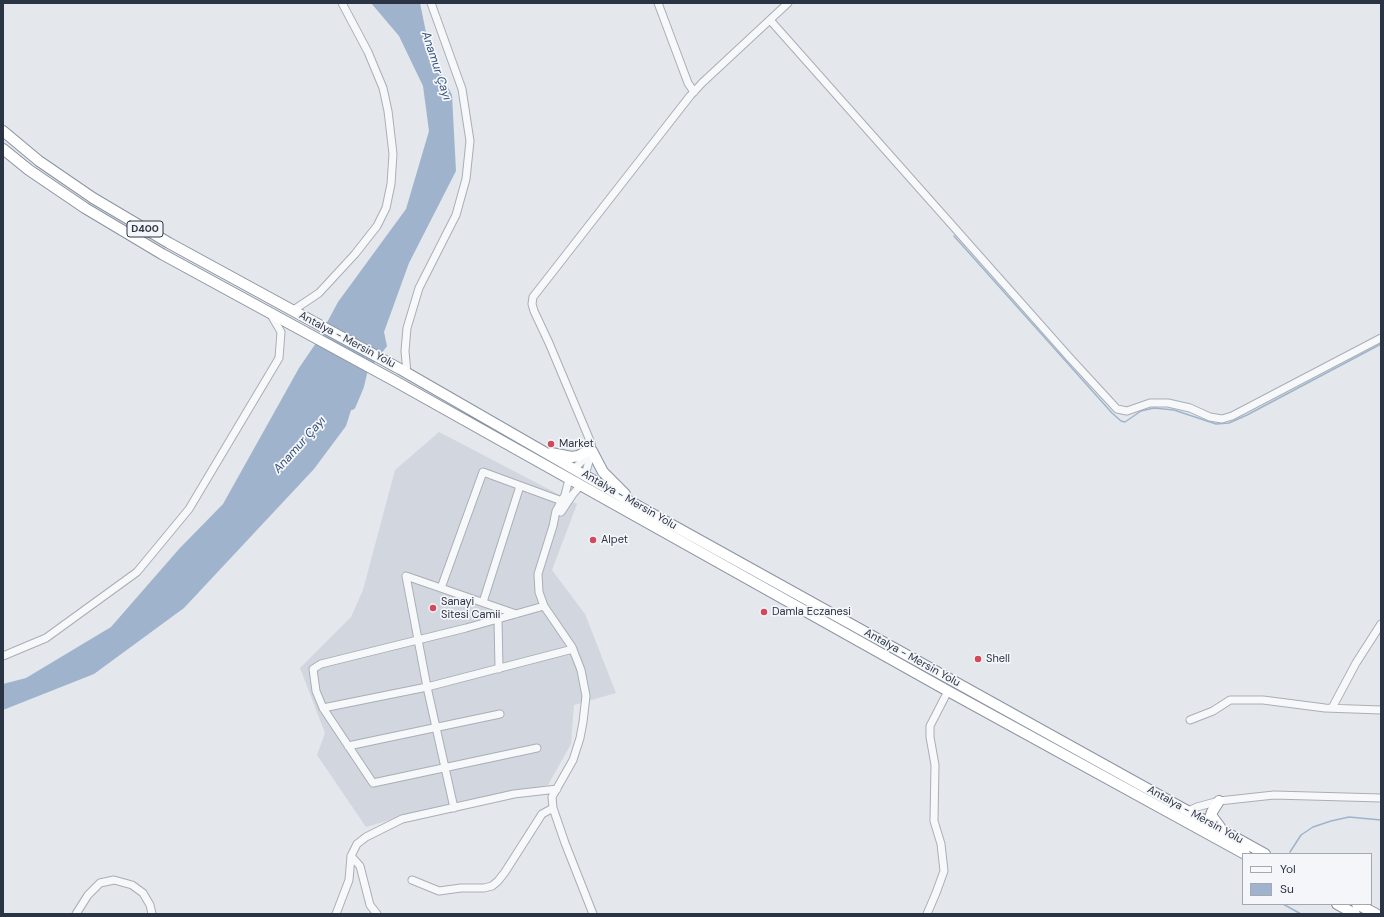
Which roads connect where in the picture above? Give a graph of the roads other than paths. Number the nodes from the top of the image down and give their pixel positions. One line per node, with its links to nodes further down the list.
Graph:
1 (342, 3): 10 (street)
2 (431, 3): 12 (street)
3 (658, 3): 6 (street)
4 (788, 3): 5 (street)
5 (770, 20): 6 (street); 11 (street)
6 (694, 92): 13 (street)
7 (3, 131): 10 (highway, Antalya - Mersin Yolu / D400)
8 (3, 149): 9 (highway, Antalya - Mersin Yolu / D400)
9 (270, 312): 17 (highway, Antalya - Mersin Yolu / D400); 31 (street)
10 (295, 312): 12 (highway, Antalya - Mersin Yolu / D400)
11 (1381, 338)
12 (403, 371): 14 (highway, Antalya - Mersin Yolu / D400)
13 (590, 448): 14 (highway); 15 (street); 16 (street); 21 (highway)
14 (545, 452): 15 (highway, Antalya - Mersin Yolu / D400)
15 (574, 469): 16 (highway, Antalya - Mersin Yolu / D400); 17 (highway)
16 (585, 475): 19 (highway); 21 (highway, Antalya - Mersin Yolu / D400)
17 (569, 479): 19 (highway, Antalya - Mersin Yolu / D400); 20 (street)
18 (520, 486): 20 (street); 23 (street); 24 (street)
19 (580, 486): 22 (street); 34 (highway, Antalya - Mersin Yolu / D400)
20 (562, 501): 22 (street)
21 (638, 506): 49 (highway, Antalya - Mersin Yolu / D400)
22 (553, 526): 25 (street)
23 (440, 588): 24 (street); 29 (street)
24 (483, 602): 26 (street)
25 (544, 606): 26 (street); 30 (street)
26 (516, 614): 27 (street)
27 (498, 619): 29 (street); 32 (street)
28 (1381, 624): 36 (street)
29 (419, 640): 33 (street); 35 (street)
30 (573, 649): 32 (street); 44 (street)
31 (3, 656)
32 (499, 669): 33 (street)
33 (427, 687): 35 (street); 40 (street)
34 (948, 691): 49 (highway, Antalya - Mersin Yolu / D400); 62 (street)
35 (323, 708): 41 (street)
36 (1332, 708): 37 (street); 39 (street)
37 (1381, 710)
38 (500, 714): 40 (street)
39 (1190, 720)
40 (436, 727): 41 (street); 43 (street)
41 (348, 746): 43 (street)
42 (537, 748): 43 (street)
43 (445, 768): 47 (street)
44 (556, 789): 47 (street); 48 (street)
45 (1381, 798): 46 (street)
46 (1219, 801): 49 (street); 50 (highway)
47 (454, 808): 53 (street)
48 (552, 808): 54 (street); 61 (street)
49 (1185, 816): 50 (highway, Antalya - Mersin Yolu / D400); 51 (highway, Antalya - Mersin Yolu / D400)
50 (1222, 831): 52 (highway, Antalya - Mersin Yolu / D400)
51 (1243, 853)
52 (1263, 853)
53 (351, 856): 59 (street); 60 (street)
54 (412, 880)
55 (1339, 905): 63 (highway)
56 (1359, 905): 64 (highway)
57 (76, 914): 58 (street)
58 (152, 914)
59 (336, 914)
60 (377, 914)
61 (593, 914)
62 (927, 914)
63 (1355, 914)
64 (1376, 914)

